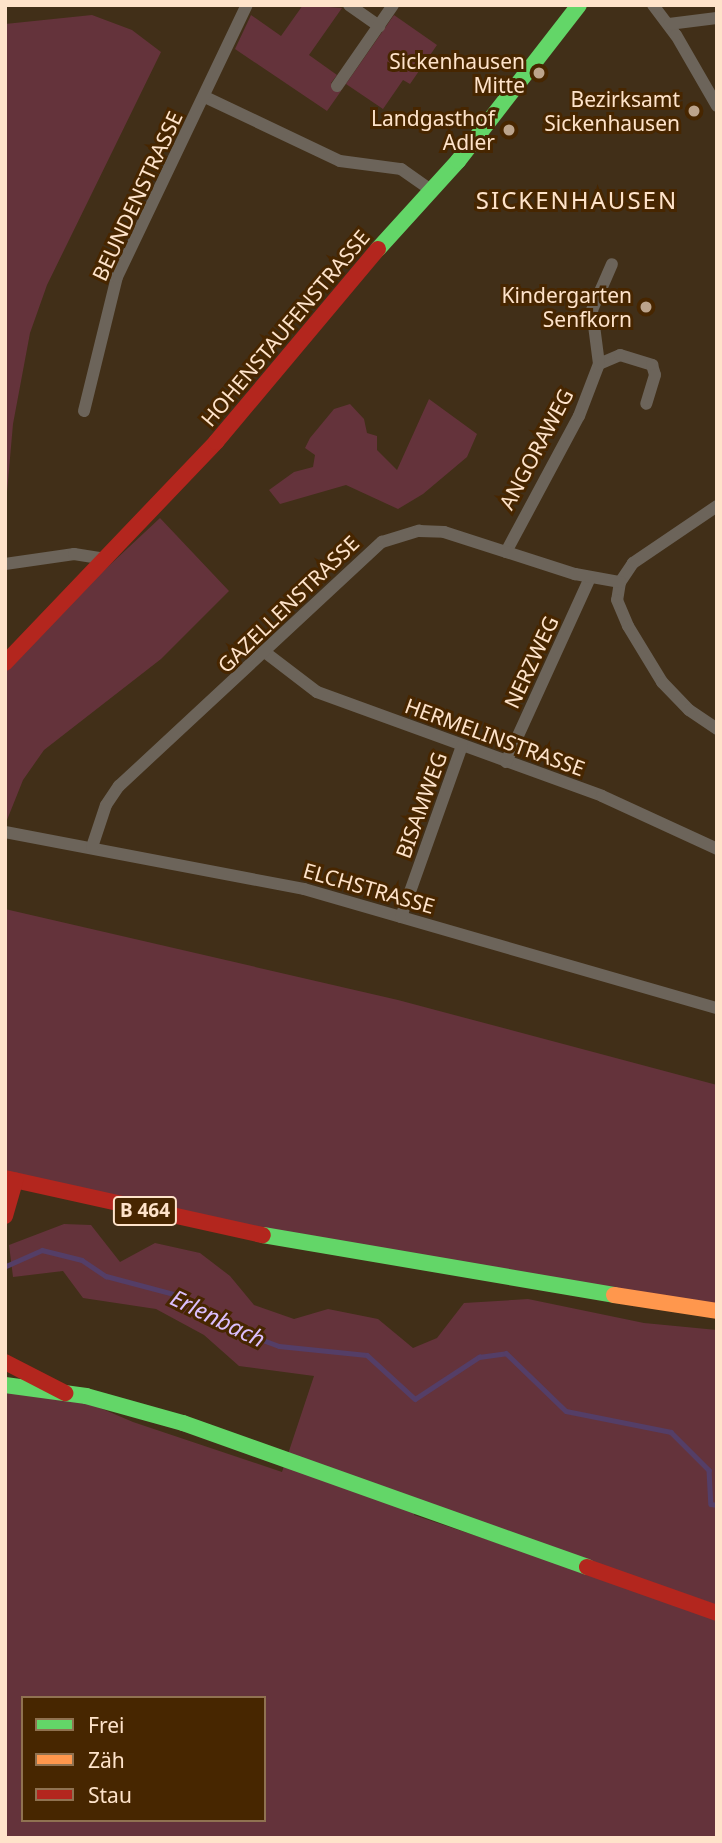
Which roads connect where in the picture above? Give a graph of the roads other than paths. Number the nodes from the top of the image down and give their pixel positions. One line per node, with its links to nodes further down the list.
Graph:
1 (247, 5): 10 (street, BEUNDENSTRASSE)
2 (349, 5): 8 (street)
3 (394, 5): 8 (street)
4 (579, 5): 12 (street, HOHENSTAUFENSTRASSE)
5 (653, 5): 7 (street)
6 (717, 18): 7 (street)
7 (669, 24): 11 (street)
8 (379, 26): 9 (street)
9 (337, 86)
10 (205, 97): 12 (street); 16 (street, BEUNDENSTRASSE)
11 (717, 106)
12 (432, 191): 19 (street, HOHENSTAUFENSTRASSE)
13 (612, 264): 14 (street, ANGORAWEG)
14 (599, 364): 15 (street); 18 (street, ANGORAWEG)
15 (646, 404)
16 (84, 411)
17 (717, 506): 22 (street)
18 (506, 552): 21 (street, GAZELLENSTRASSE); 23 (street, GAZELLENSTRASSE)
19 (106, 559): 20 (street); 24 (street, HOHENSTAUFENSTRASSE)
20 (5, 564)
21 (590, 578): 22 (street, GAZELLENSTRASSE); 27 (street, NERZWEG)
22 (620, 582): 25 (street)
23 (266, 653): 26 (street, HERMELINSTRASSE); 29 (street, GAZELLENSTRASSE)
24 (5, 663)
25 (717, 729)
26 (462, 746): 27 (street, HERMELINSTRASSE); 31 (street, BISAMWEG)
27 (506, 762): 30 (street, HERMELINSTRASSE)
28 (5, 832): 29 (street, ELCHSTRASSE)
29 (92, 847): 31 (street, ELCHSTRASSE)
30 (717, 849)
31 (401, 917): 32 (street, ELCHSTRASSE)
32 (717, 1008)
33 (10, 1179): 34 (street); 35 (street, B 464)
34 (5, 1216)
35 (717, 1311)
36 (5, 1362): 38 (street)
37 (5, 1385): 38 (street)
38 (65, 1393): 39 (street)
39 (717, 1614)

